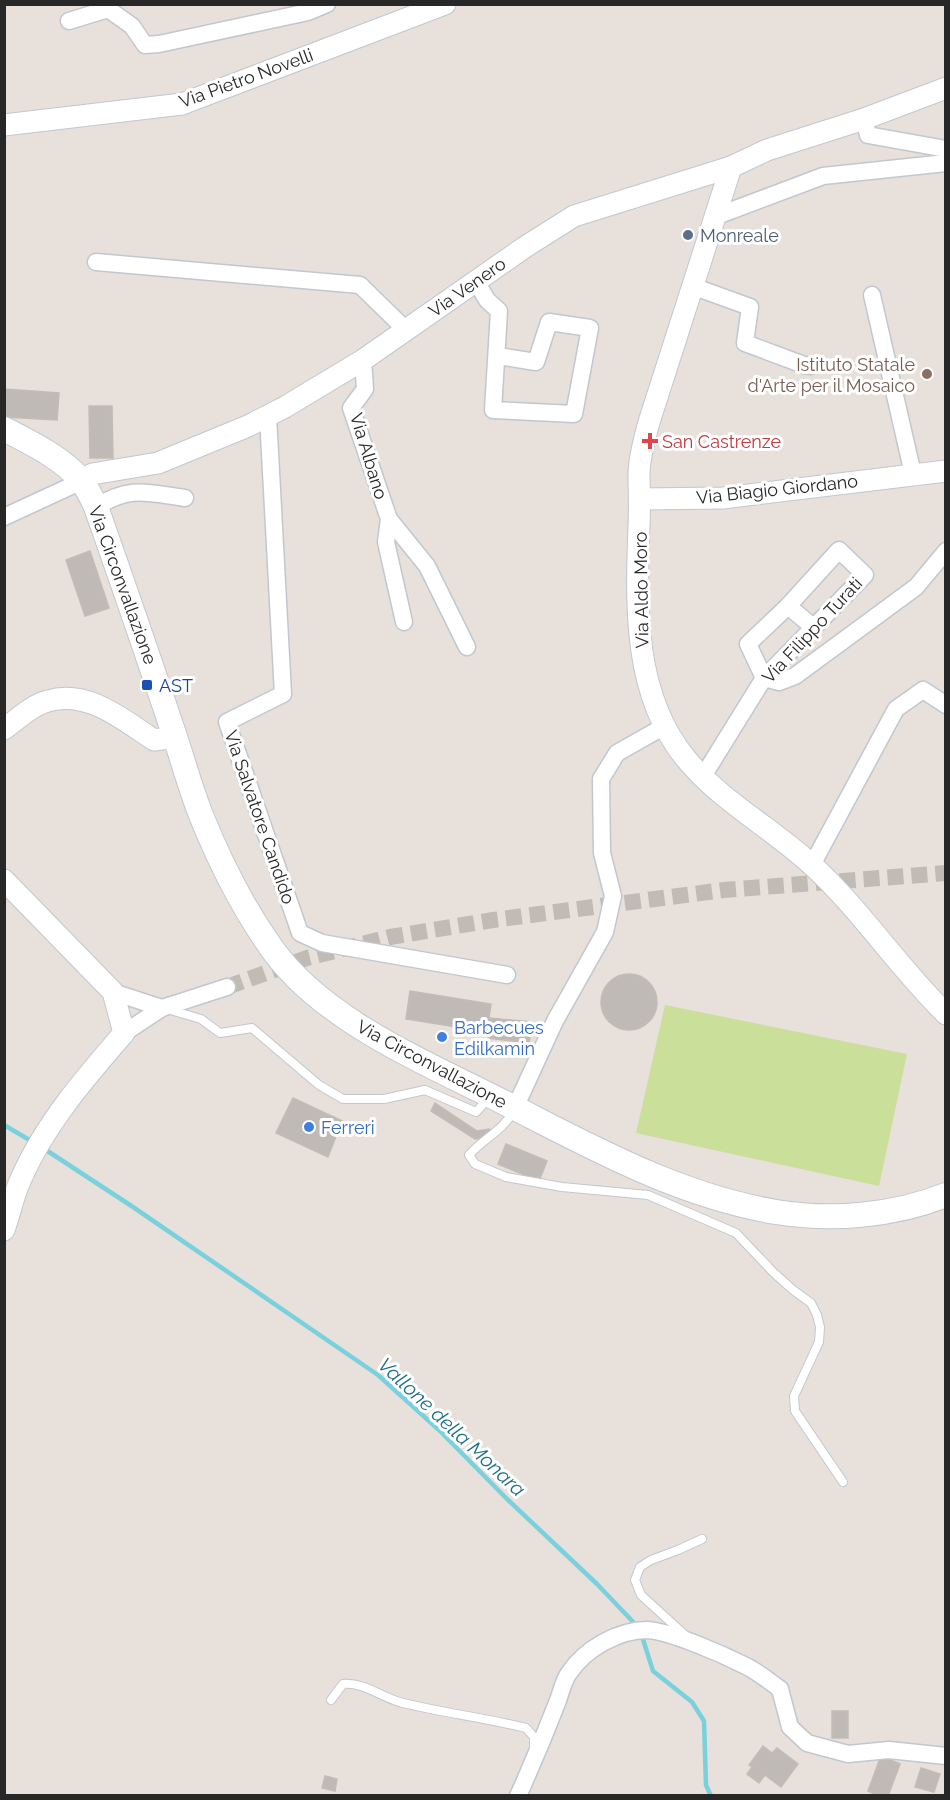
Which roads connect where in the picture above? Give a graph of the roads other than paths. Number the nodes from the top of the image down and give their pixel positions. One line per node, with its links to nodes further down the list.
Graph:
1 (327, 4): 3 (street)
2 (445, 4): 7 (street, Via Pietro Novelli)
3 (305, 8): 4 (street)
4 (69, 21)
5 (945, 88): 6 (street, Via Venero)
6 (864, 119): 8 (street); 10 (street, Via Venero)
7 (4, 125)
8 (945, 149)
9 (945, 163): 11 (street)
10 (731, 167): 11 (street, Via Aldo Moro); 13 (street, Via Venero)
11 (714, 217): 14 (street, Via Aldo Moro)
12 (96, 262): 16 (street)
13 (476, 281): 16 (street, Via Venero); 17 (street)
14 (692, 286): 19 (street); 26 (street, Via Aldo Moro)
15 (872, 295): 23 (street)
16 (406, 330): 18 (street, Via Venero)
17 (498, 356)
18 (363, 360): 20 (street, Via Venero); 29 (street, Via Albano)
19 (811, 366)
20 (268, 416): 24 (street, Via Venero); 43 (street, Via Salvatore Candido)
21 (4, 429): 24 (main road, Via Circonvallazione)
22 (945, 471): 23 (street, Via Biagio Giordano)
23 (913, 474): 26 (street, Via Biagio Giordano)
24 (82, 481): 27 (main road, Via Circonvallazione); 28 (street, Via Venero)
25 (185, 498): 27 (street)
26 (640, 499): 37 (street, Via Aldo Moro)
27 (96, 507): 39 (main road, Via Circonvallazione)
28 (4, 517)
29 (389, 519): 32 (street, Via Albano); 34 (street, Via Albano)
30 (945, 551): 35 (street)
31 (788, 606): 33 (street); 33 (street, Via Filippo Turati); 35 (street)
32 (404, 622)
33 (813, 627): 35 (street, Via Filippo Turati)
34 (466, 647)
35 (764, 678): 40 (street, Via Filippo Turati)
36 (945, 705): 41 (street)
37 (663, 727): 40 (street, Via Aldo Moro); 50 (street)
38 (4, 729): 39 (street)
39 (176, 737): 49 (main road, Via Circonvallazione)
40 (702, 778): 41 (street, Via Aldo Moro)
41 (812, 865): 47 (street, Via Aldo Moro)
42 (4, 880): 45 (street)
43 (507, 975)
44 (226, 987): 46 (street)
45 (113, 992): 46 (street); 48 (street)
46 (162, 1008): 48 (street); 49 (lane)
47 (945, 1014)
48 (124, 1033): 52 (street)
49 (491, 1095): 50 (main road, Via Circonvallazione)
50 (515, 1108): 51 (main road, Via Circonvallazione); 53 (lane)
51 (945, 1195)
52 (4, 1230)
53 (843, 1482)
54 (702, 1539): 55 (lane)
55 (692, 1643): 57 (street); 58 (street)
56 (331, 1700): 58 (lane)
57 (945, 1756)
58 (534, 1758): 59 (street)
59 (518, 1796)

